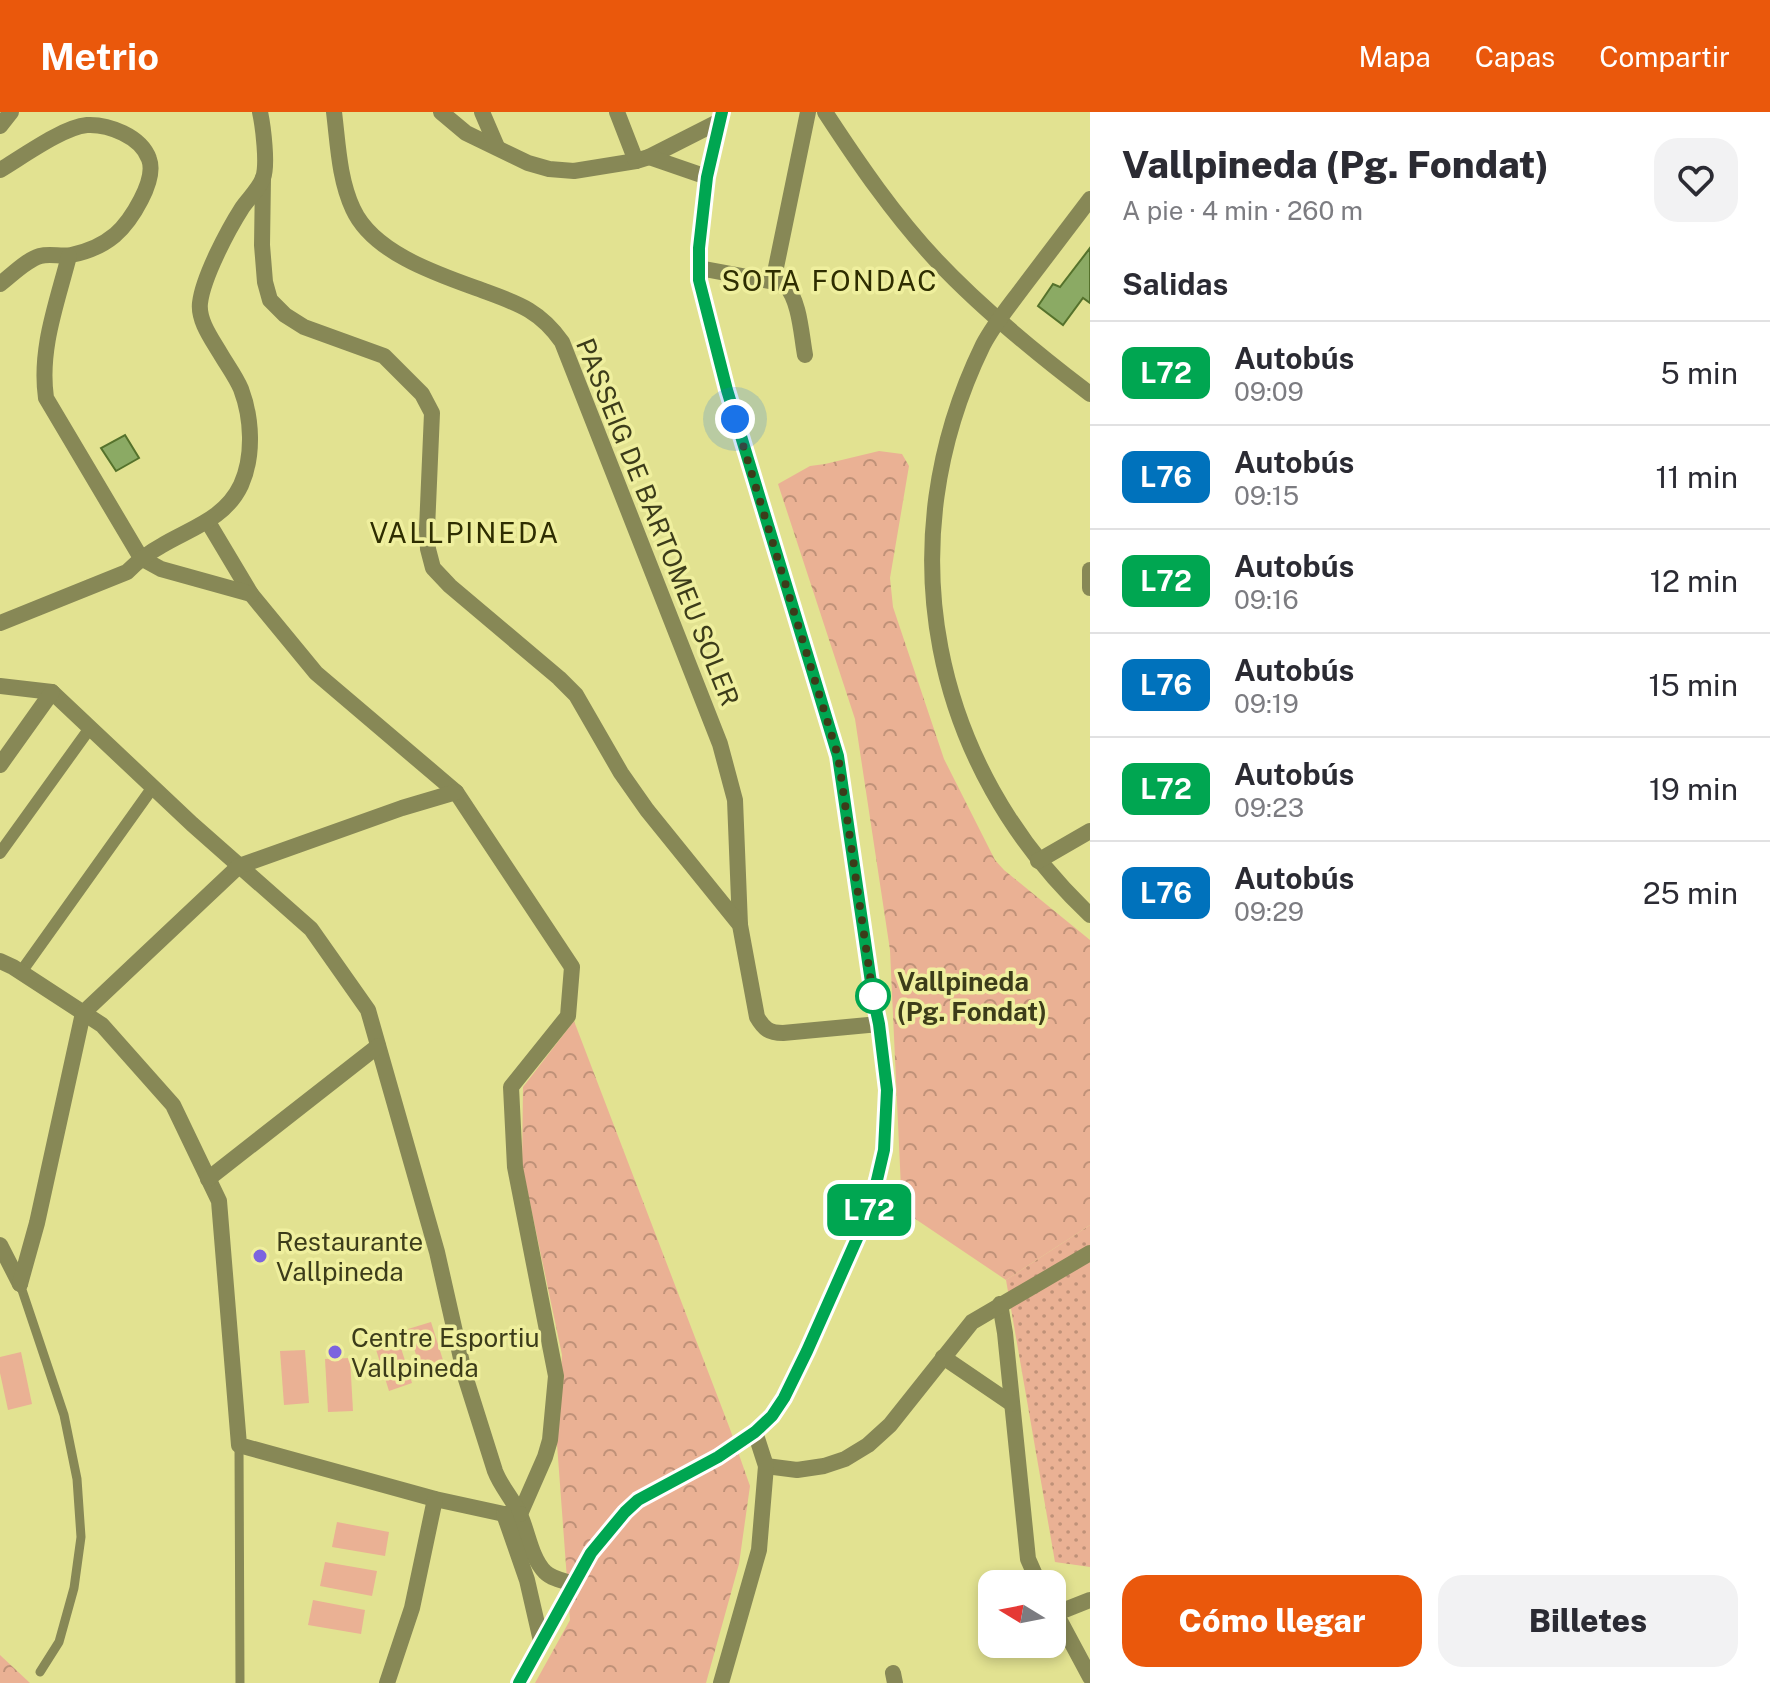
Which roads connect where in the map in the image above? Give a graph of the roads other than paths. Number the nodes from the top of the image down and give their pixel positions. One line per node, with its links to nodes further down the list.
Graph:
1 (11, 112): 10 (street)
2 (260, 112): 15 (street)
3 (334, 112): 41 (street, PASSEIG DE BARTOMEU SOLER)
4 (441, 112): 11 (street)
5 (482, 112): 11 (street)
6 (617, 112): 12 (street)
7 (808, 112): 19 (street)
8 (825, 112): 21 (street)
9 (720, 117): 12 (street); 14 (street)
10 (0, 126)
11 (497, 147): 12 (street)
12 (643, 159): 14 (street)
13 (0, 170): 17 (street)
14 (707, 177): 18 (street)
15 (263, 178): 24 (street); 41 (street)
16 (1090, 199): 21 (street)
17 (69, 256): 20 (street); 25 (street)
18 (699, 268): 19 (street); 45 (street)
19 (773, 282): 22 (street)
20 (0, 284)
21 (998, 320): 23 (street); 38 (street)
22 (805, 355)
23 (1090, 394)
24 (208, 522): 25 (street); 28 (street)
25 (141, 558): 28 (street); 29 (street)
26 (1090, 570): 27 (street)
27 (1090, 588)
28 (251, 594): 35 (street)
29 (0, 623)
30 (0, 686): 31 (street)
31 (52, 692): 32 (street); 33 (street)
32 (90, 728): 34 (street); 37 (street)
33 (0, 765)
34 (153, 787): 39 (street); 43 (street)
35 (456, 792): 39 (street); 58 (street)
36 (1090, 831): 38 (street)
37 (0, 853)
38 (1038, 861): 40 (street)
39 (239, 866): 44 (street); 46 (street)
40 (1090, 915)
41 (740, 925): 45 (street, PASSEIG DE BARTOMEU SOLER)
42 (0, 961): 43 (street)
43 (21, 972): 44 (street)
44 (83, 1013): 47 (street); 50 (street)
45 (879, 1024): 54 (street)
46 (378, 1046): 47 (street); 58 (street)
47 (208, 1179): 55 (street)
48 (0, 1245): 50 (street)
49 (1090, 1253): 51 (street)
50 (20, 1284): 65 (lane)
51 (1000, 1304): 52 (street); 53 (street)
52 (943, 1357): 53 (street); 56 (street)
53 (1012, 1404): 59 (street)
54 (755, 1432): 56 (street); 60 (street)
55 (239, 1445): 57 (street); 67 (lane)
56 (766, 1466): 70 (street)
57 (435, 1499): 58 (street); 68 (street)
58 (512, 1514): 60 (street); 64 (street)
59 (1033, 1570)
60 (574, 1584): 64 (street)
61 (1090, 1600): 62 (street)
62 (1066, 1607)
63 (1066, 1632): 66 (street)
64 (541, 1641): 69 (street)
65 (40, 1672)
66 (1090, 1677)
67 (240, 1683)
68 (387, 1683)
69 (519, 1683)
70 (721, 1683)

